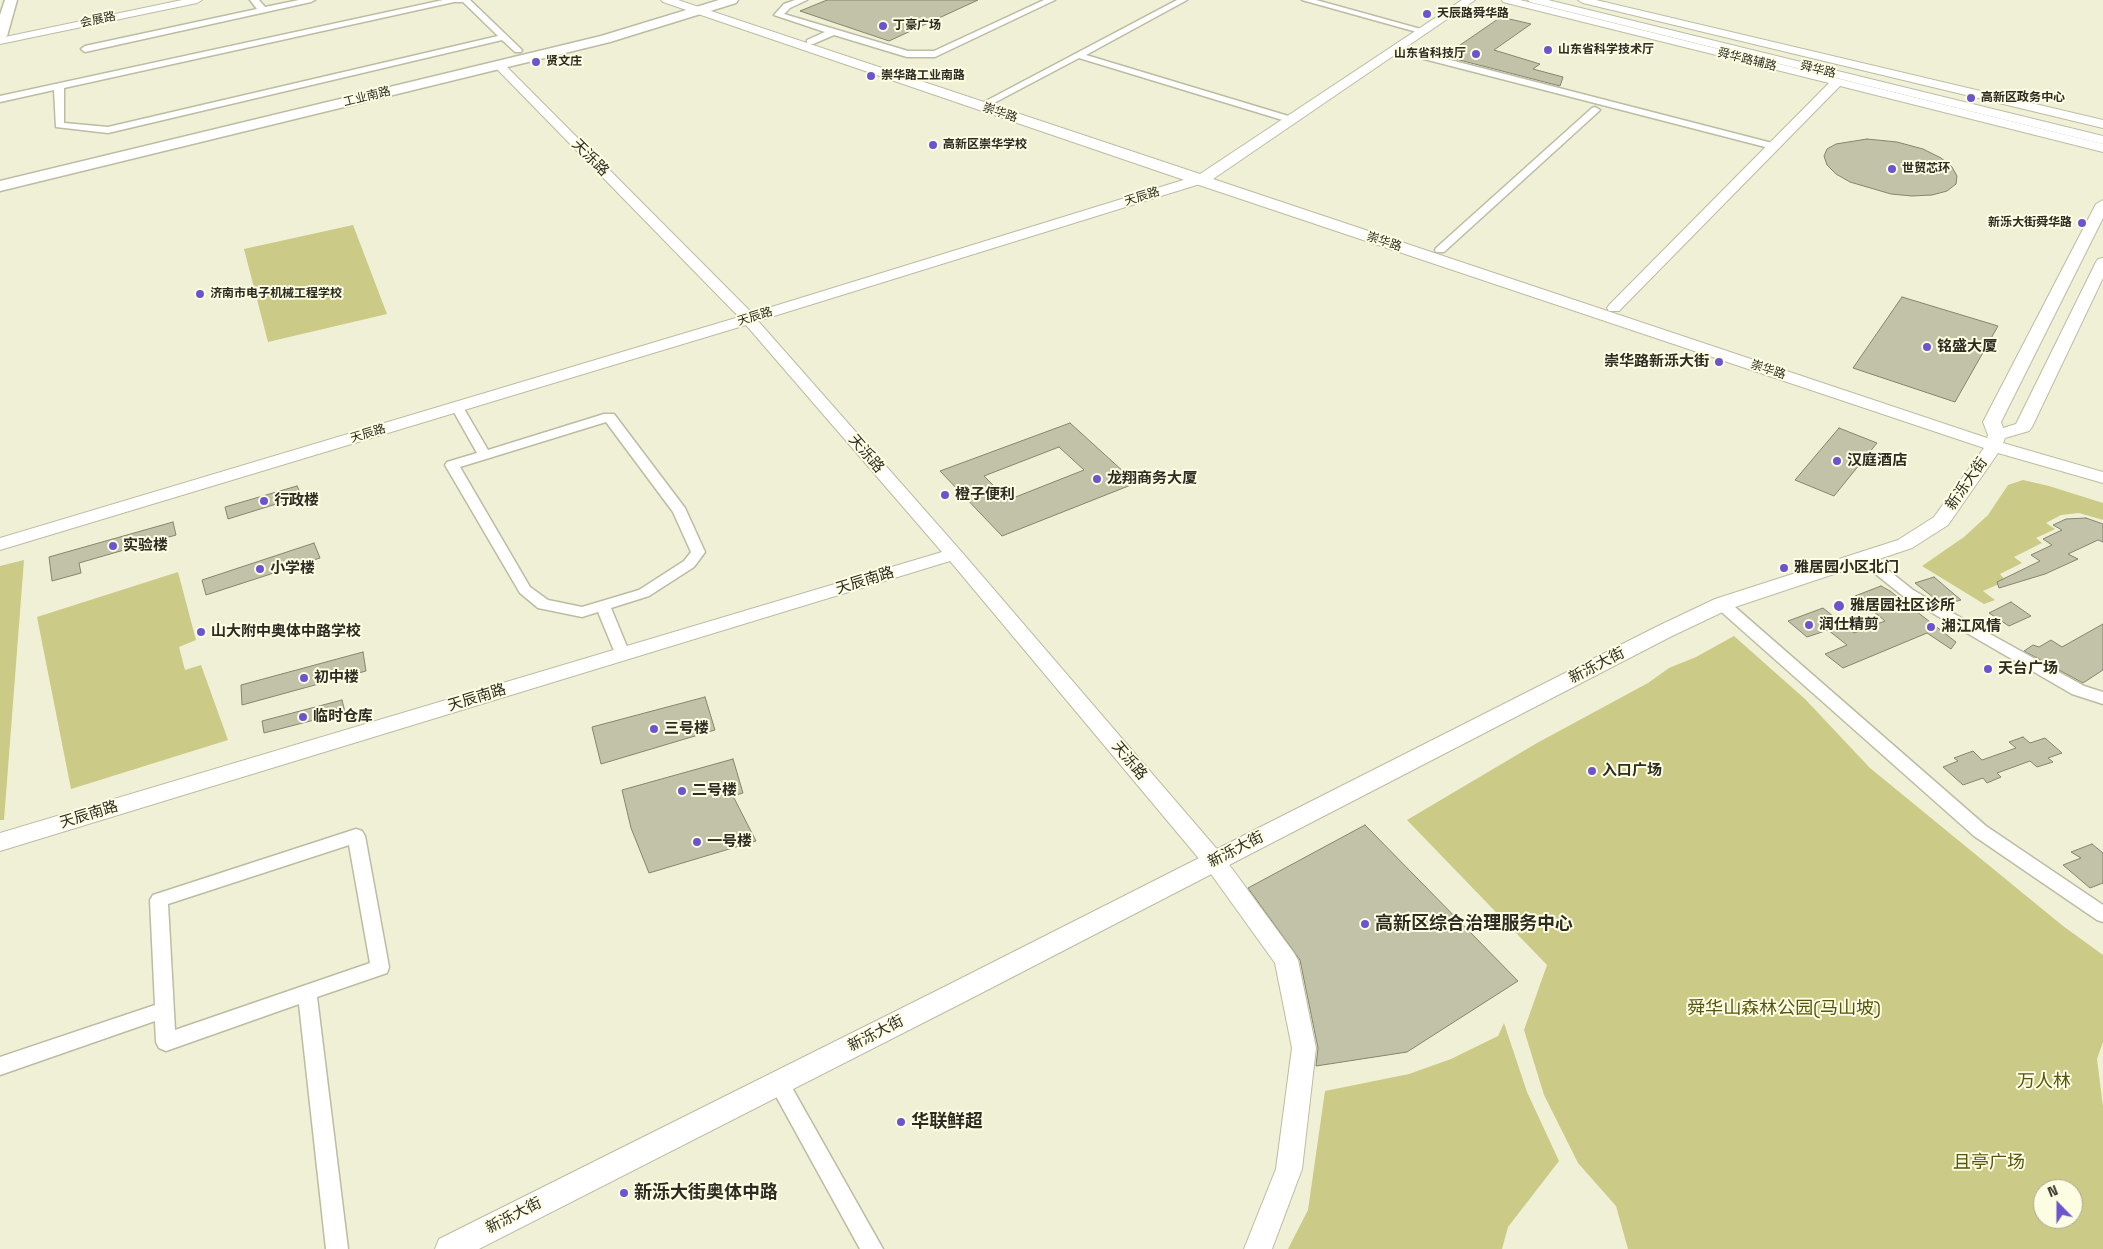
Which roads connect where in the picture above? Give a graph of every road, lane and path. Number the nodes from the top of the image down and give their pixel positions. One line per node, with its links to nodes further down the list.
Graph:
1 (11, 0): 21 (main road)
2 (197, 0): 23 (street, 会展路)
3 (254, 0): 18 (street)
4 (311, 0): 18 (street)
5 (668, 0): 17 (main road, 崇华路)
6 (732, 0): 17 (main road, 工业南路)
7 (803, 0): 20 (street)
8 (1051, 0): 20 (street)
9 (1166, 0): 33 (street)
10 (1183, 0): 28 (street)
11 (1306, 0): 19 (street)
12 (1469, 0): 19 (main road, 天辰路)
13 (1507, 0): 30 (street, 舜华路辅路)
14 (1534, 0): 38 (main road, 舜华路)
15 (1558, 0): 37 (main road, 舜华路)
16 (1583, 0): 36 (street, 舜华路辅路)
17 (696, 4): 24 (main road, 崇华路); 26 (main road, 工业南路); 29 (main road, 工业南路); 42 (main road, 崇华路)
18 (264, 10): 25 (street)
19 (1424, 31): 27 (main road, 天辰路)
20 (832, 32): 24 (street)
21 (0, 36)
22 (503, 37): 26 (street); 31 (street); 31 (street)
23 (0, 41)
24 (810, 42): 33 (main road, 崇华路)
25 (85, 49)
26 (518, 50): 41 (main road, 工业南路)
27 (1396, 50): 35 (main road, 天辰路); 39 (street)
28 (1078, 55): 33 (street); 35 (street)
29 (498, 64): 43 (main road, 工业南路); 48 (street, 天泺路)
30 (1837, 82): 39 (street); 40 (street, 舜华路辅路)
31 (59, 86): 32 (street)
32 (0, 99)
33 (983, 100): 42 (main road, 崇华路)
34 (1595, 110): 45 (street)
35 (1292, 120): 42 (main road, 天辰路)
36 (2103, 124)
37 (2103, 133)
38 (2103, 140)
39 (1773, 146): 47 (street)
40 (2103, 148)
41 (0, 176)
42 (1204, 177): 45 (main road, 崇华路); 48 (street, 天辰路); 50 (main road, 崇华路)
43 (0, 186)
44 (2101, 213): 50 (main road)
45 (1440, 250): 47 (main road, 崇华路)
46 (2103, 262): 50 (main road)
47 (1614, 308): 50 (main road, 崇华路)
48 (749, 319): 49 (street, 天辰路); 55 (street, 天泺路)
49 (457, 407): 51 (street); 54 (street, 天辰路)
50 (1995, 440): 52 (main road, 崇华路); 53 (main road, 崇华路); 56 (main road, 新泺大街)
51 (485, 455): 58 (street); 58 (street)
52 (2103, 468)
53 (2103, 478)
54 (0, 544)
55 (954, 554): 59 (street, 天辰南路); 62 (street, 天泺路)
56 (1862, 557): 57 (main road, 新泺大街); 60 (street)
57 (1722, 604): 62 (main road, 新泺大街); 63 (street)
58 (603, 607): 59 (street)
59 (622, 654): 61 (street, 天辰南路)
60 (2103, 698)
61 (0, 842)
62 (1214, 861): 67 (main road, 新泺大街); 71 (street, 天泺路)
63 (2103, 915)
64 (307, 993): 65 (street); 65 (street); 68 (street)
65 (164, 1010): 66 (street)
66 (0, 1066)
67 (779, 1083): 69 (main road, 新泺大街); 70 (street)
68 (338, 1249)
69 (449, 1249)
70 (872, 1249)
71 (1258, 1249)

